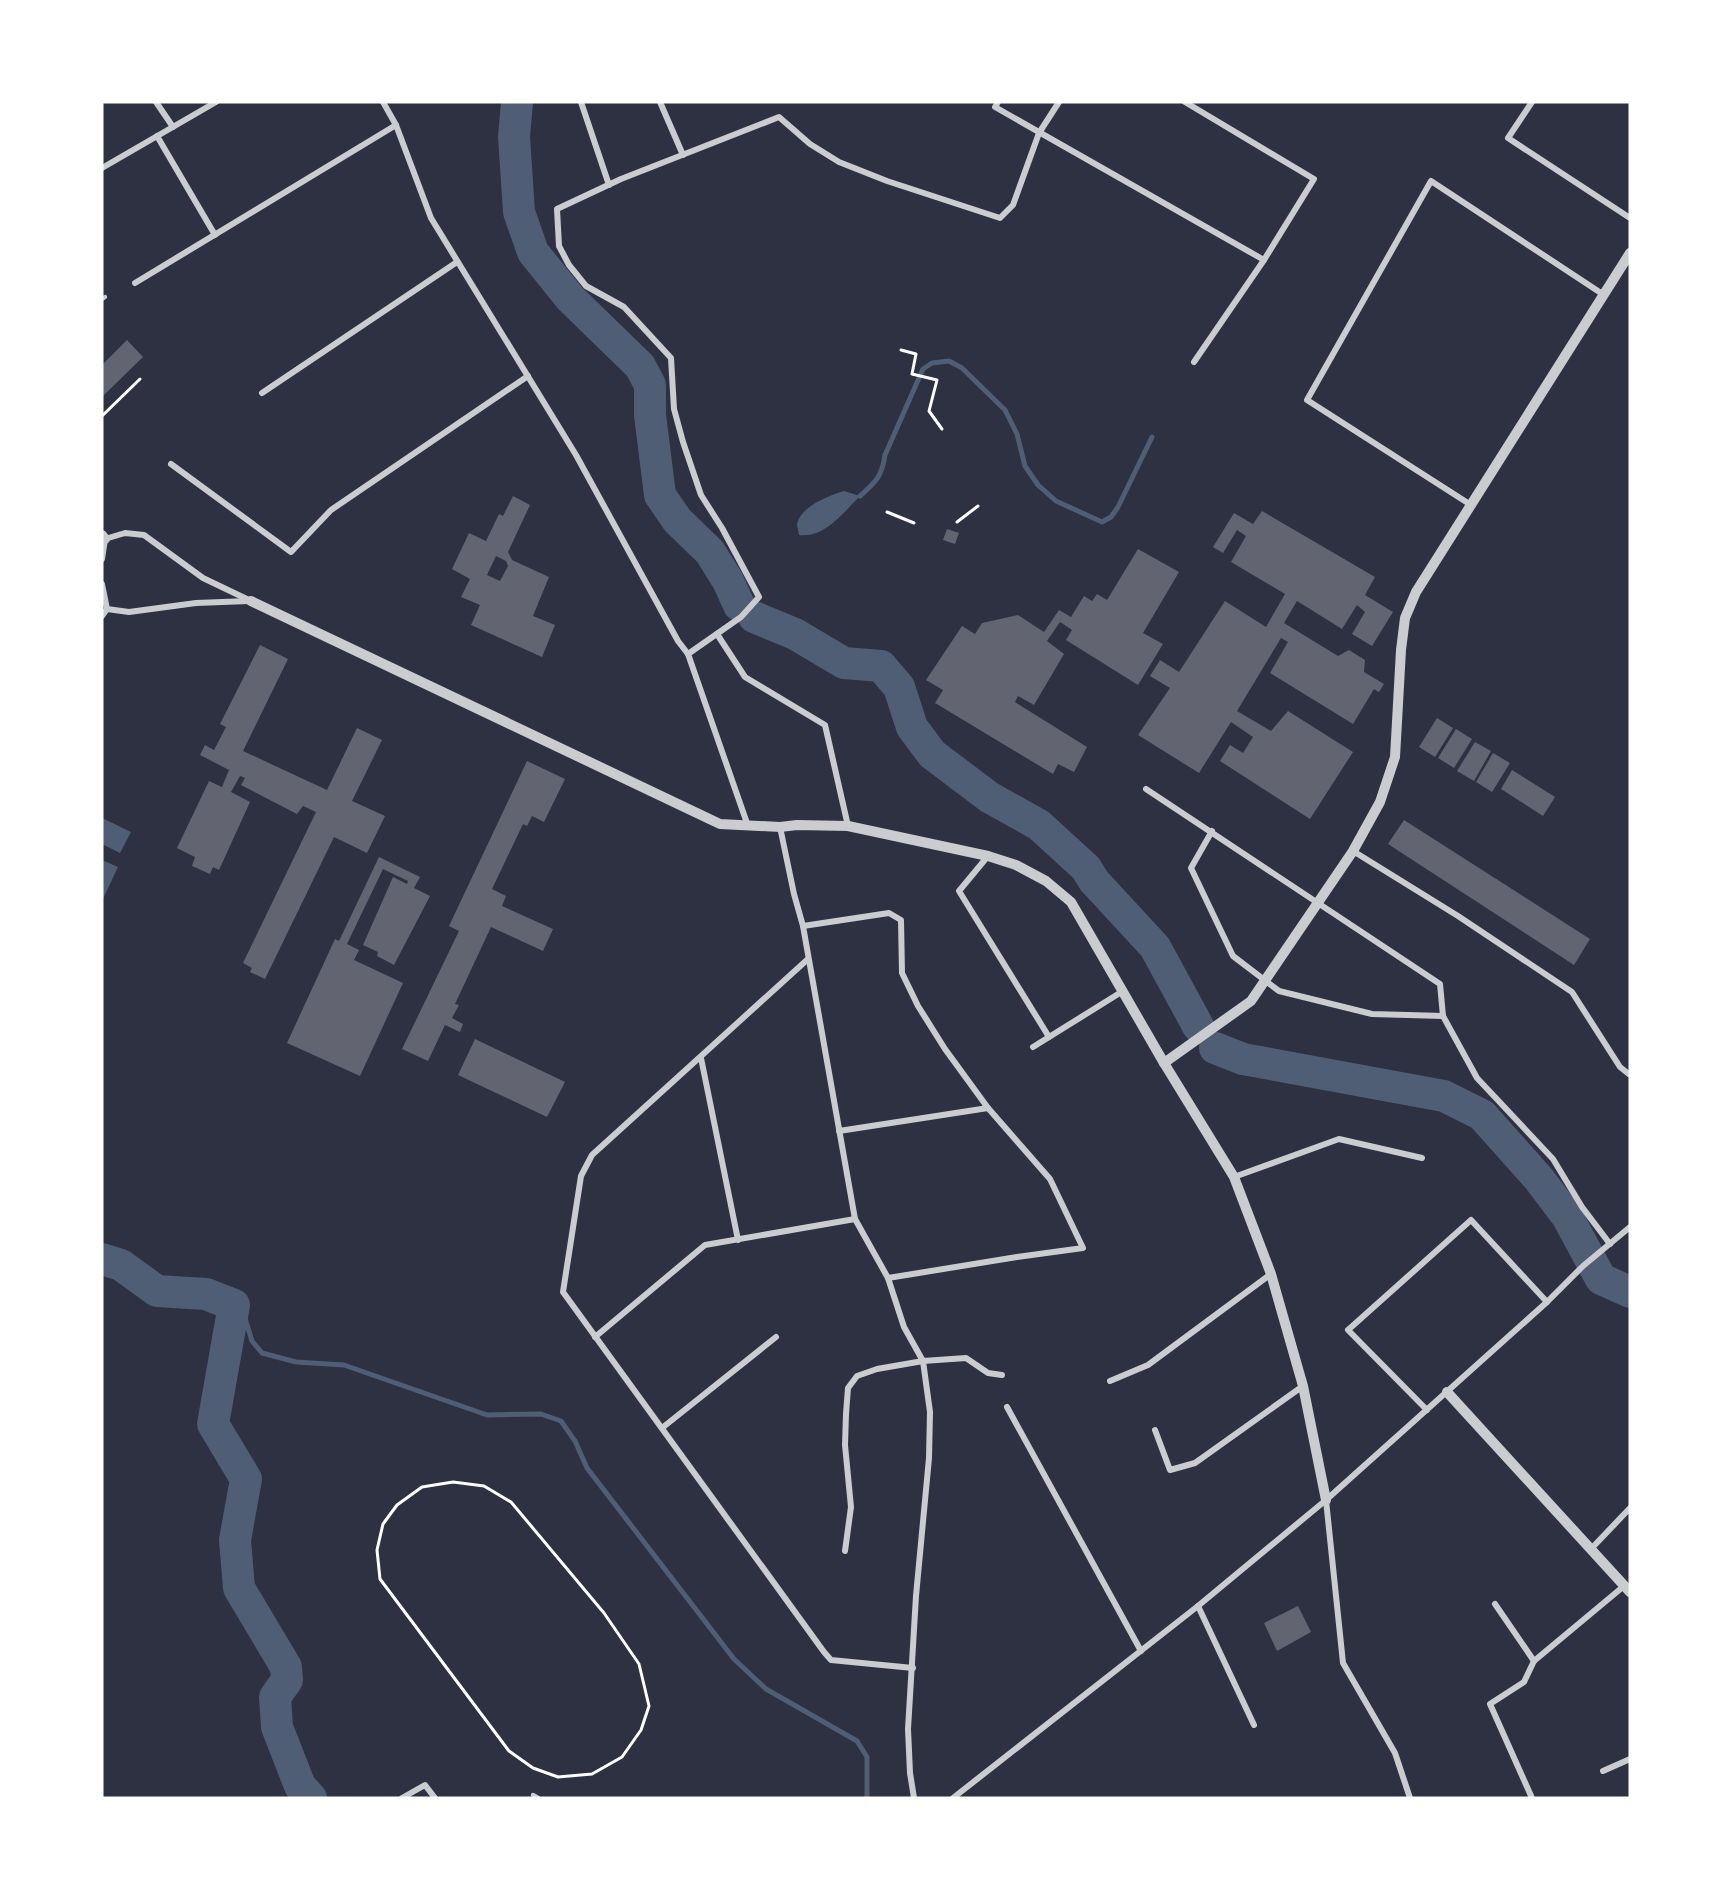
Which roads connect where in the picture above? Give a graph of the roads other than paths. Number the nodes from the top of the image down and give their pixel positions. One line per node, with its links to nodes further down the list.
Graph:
1 (156, 102): 11 (street)
2 (216, 102): 11 (street)
3 (383, 102): 10 (street)
4 (581, 102): 18 (street)
5 (660, 102): 14 (street)
6 (998, 102): 12 (street)
7 (1059, 102): 12 (street)
8 (1185, 102): 22 (street)
9 (1532, 102): 19 (street)
10 (396, 125): 20 (street); 23 (street)
11 (173, 127): 13 (street)
12 (1039, 133): 14 (street); 22 (street)
13 (157, 136): 16 (street); 20 (street)
14 (682, 155): 18 (street)
15 (102, 157): 16 (street)
16 (109, 164): 17 (street)
17 (102, 168)
18 (609, 185): 37 (street)
19 (1630, 218)
20 (215, 235): 24 (street)
21 (1630, 253): 25 (street)
22 (1264, 261): 26 (street)
23 (457, 262): 27 (street); 28 (street)
24 (135, 283)
25 (1604, 295): 30 (street); 30 (street)
26 (1194, 362)
27 (528, 375): 29 (street); 38 (street)
28 (262, 393)
29 (171, 464)
30 (1471, 505): 44 (street)
31 (104, 537): 32 (street); 34 (street)
32 (102, 559)
33 (102, 584): 35 (street)
34 (251, 601): 35 (street); 40 (street)
35 (107, 609): 36 (street)
36 (102, 616)
37 (717, 634): 38 (street); 41 (street)
38 (688, 654): 40 (street)
39 (1146, 789): 43 (street)
40 (748, 826): 42 (street)
41 (848, 826): 42 (street); 45 (street)
42 (780, 827): 47 (street)
43 (1212, 831): 46 (street); 49 (street)
44 (1353, 851): 46 (street); 56 (street)
45 (988, 856): 50 (street); 52 (street)
46 (1318, 904): 49 (street); 51 (street)
47 (803, 926): 48 (street); 57 (street)
48 (808, 959): 54 (street); 58 (street)
49 (1267, 980): 51 (street); 55 (street)
50 (1124, 991): 52 (street); 55 (street)
51 (1443, 1016): 64 (street)
52 (1049, 1037): 53 (street)
53 (1033, 1047)
54 (701, 1058): 63 (street); 68 (street)
55 (1164, 1063): 60 (street)
56 (1630, 1074)
57 (988, 1108): 58 (street); 66 (street)
58 (839, 1131): 61 (street)
59 (1422, 1158): 60 (street)
60 (1234, 1178): 65 (street)
61 (855, 1219): 63 (street); 66 (street)
62 (1630, 1227): 64 (street)
63 (738, 1240): 68 (street)
64 (1610, 1244): 67 (street)
65 (1270, 1275): 72 (street); 73 (street)
66 (888, 1278): 70 (street)
67 (1547, 1302): 74 (street); 76 (street)
68 (595, 1337): 77 (street)
69 (776, 1337): 77 (street)
70 (923, 1361): 71 (street); 82 (street); 88 (street)
71 (1002, 1376)
72 (1110, 1381)
73 (1303, 1386): 78 (street); 79 (street)
74 (1447, 1392): 76 (street); 81 (street)
75 (1007, 1407): 86 (street)
76 (1427, 1410): 79 (street)
77 (662, 1428): 88 (street)
78 (1155, 1430)
79 (1326, 1500): 85 (street); 96 (street)
80 (1630, 1508): 81 (street)
81 (1591, 1549): 83 (street)
82 (845, 1551)
83 (1627, 1589): 87 (street)
84 (1495, 1604): 87 (street)
85 (1198, 1606): 86 (street); 89 (street)
86 (1141, 1651): 95 (street)
87 (1534, 1661): 97 (street)
88 (913, 1668): 94 (street)
89 (1254, 1725)
90 (1630, 1759): 91 (street)
91 (1603, 1771)
92 (402, 1798): 93 (street)
93 (435, 1798)
94 (914, 1798)
95 (953, 1798)
96 (1410, 1798)
97 (1532, 1798)

